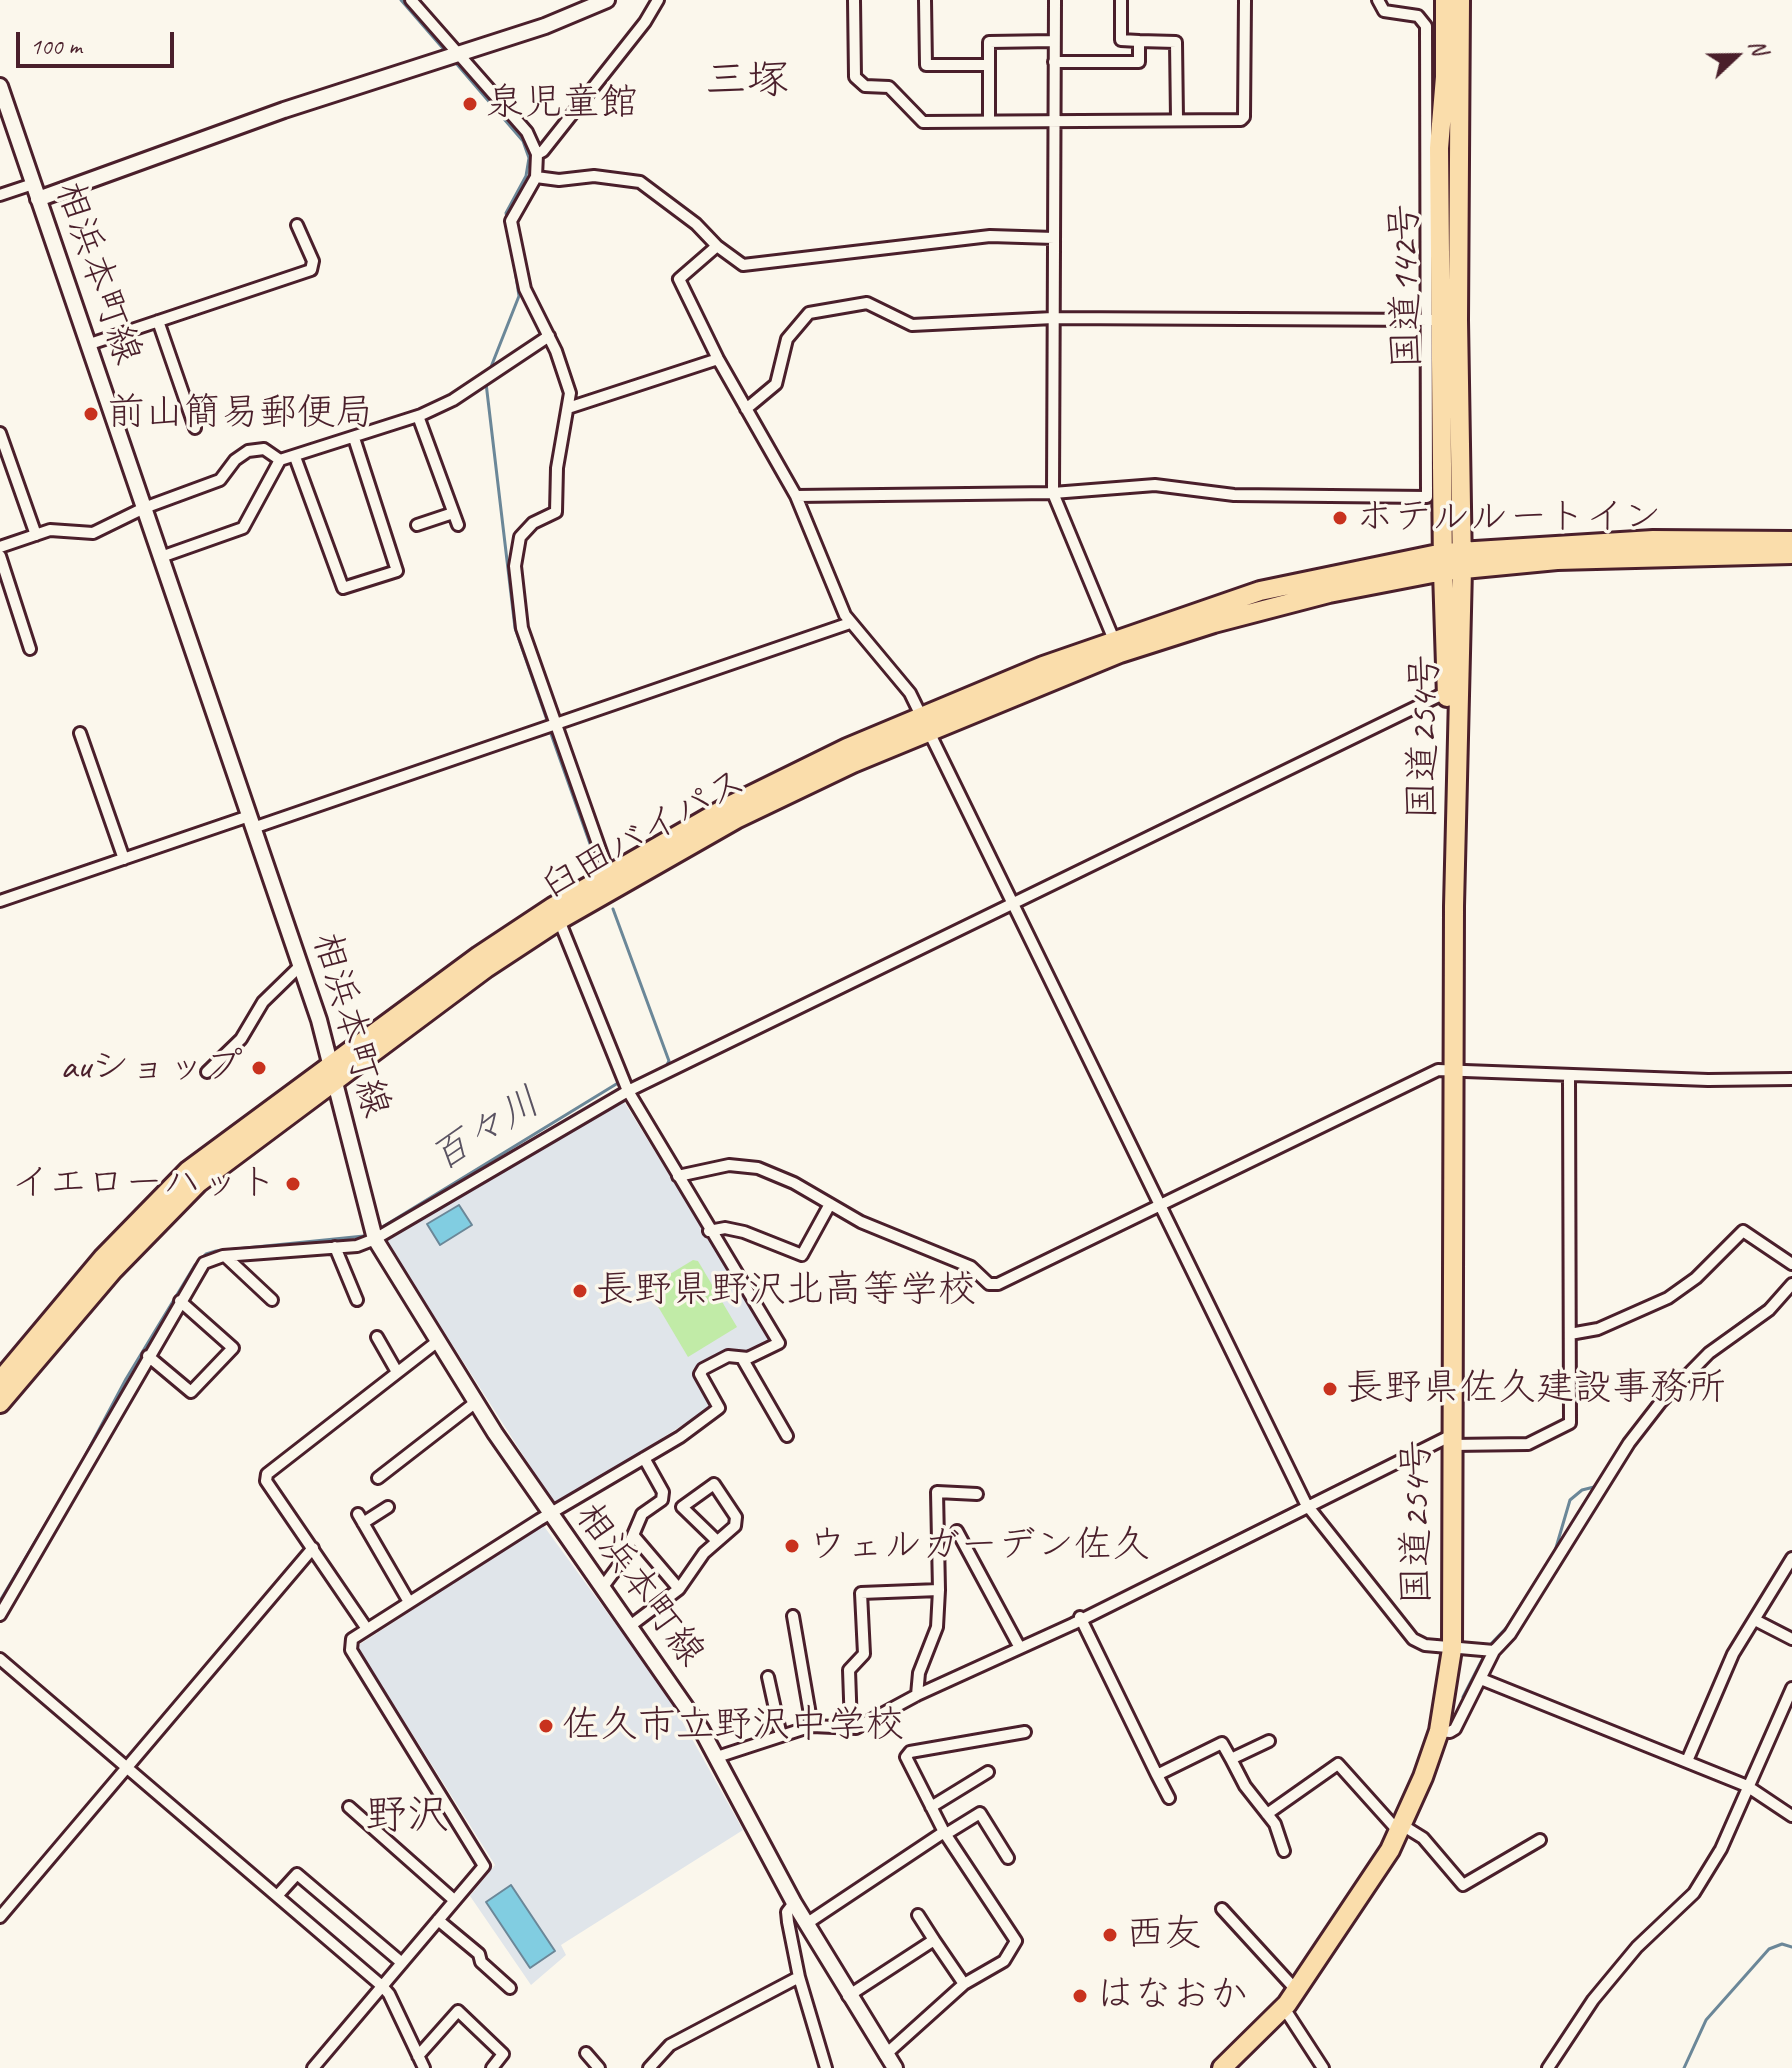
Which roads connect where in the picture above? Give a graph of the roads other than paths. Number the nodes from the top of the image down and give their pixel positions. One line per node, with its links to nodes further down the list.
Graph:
1 (411, 0): 14 (street)
2 (607, 0): 14 (main road)
3 (658, 0): 21 (street)
4 (854, 0): 20 (street)
5 (925, 0): 16 (street)
6 (1055, 0): 12 (street)
7 (1121, 0): 13 (street)
8 (1245, 0): 19 (street)
9 (1378, 0): 30 (street)
10 (1445, 0): 30 (highway, 国道142号)
11 (1460, 0): 57 (highway, 国道142号)
12 (1054, 41): 15 (street); 16 (street)
13 (1139, 41): 15 (street); 19 (street)
14 (459, 54): 21 (street); 25 (main road)
15 (1054, 62): 18 (street)
16 (989, 65): 20 (street)
17 (0, 86): 23 (main road, 相浜本町線)
18 (1054, 119): 19 (street); 20 (street); 27 (street)
19 (1177, 119)
20 (989, 121)
21 (537, 154): 22 (street)
22 (536, 177): 28 (street); 32 (street)
23 (33, 184): 24 (street); 25 (main road, 相浜本町線)
24 (0, 195)
25 (38, 199): 33 (main road, 相浜本町線)
26 (297, 225): 31 (street)
27 (1054, 238): 28 (street); 29 (street)
28 (717, 246): 34 (street)
29 (1053, 318): 30 (street); 36 (street); 45 (street)
30 (1434, 320): 45 (street); 57 (highway, 国道142号)
31 (158, 321): 33 (street); 38 (street)
32 (549, 336): 35 (street); 39 (street)
33 (87, 345): 47 (main road, 相浜本町線)
34 (718, 359): 35 (street); 36 (street)
35 (568, 408): 62 (street)
36 (746, 409): 46 (street)
37 (202, 410): 38 (street)
38 (191, 415): 40 (street)
39 (418, 416): 42 (street); 48 (street)
40 (195, 428)
41 (0, 433): 51 (street)
42 (354, 438): 43 (street); 43 (street)
43 (295, 457): 44 (street)
44 (280, 460): 47 (street); 56 (street)
45 (1053, 493): 46 (street); 59 (street)
46 (796, 496): 58 (street)
47 (144, 508): 51 (street); 56 (main road, 相浜本町線)
48 (453, 513): 49 (street); 50 (street)
49 (417, 525)
50 (458, 525)
51 (36, 535): 53 (street)
52 (1792, 541): 57 (highway)
53 (0, 547)
54 (1792, 554): 57 (highway)
55 (0, 556): 60 (street)
56 (161, 557): 65 (main road, 相浜本町線)
57 (1452, 561): 59 (highway, 臼田バイパス); 61 (highway, 国道254号); 63 (highway, 臼田バイパス); 70 (highway, 国道254号)
58 (850, 623): 62 (street); 63 (street)
59 (1114, 640): 63 (highway, 臼田バイパス)
60 (30, 649)
61 (1447, 692): 69 (street); 70 (highway, 国道254号)
62 (555, 723): 65 (street); 67 (street)
63 (924, 724): 67 (highway, 臼田バイパス); 69 (street); 71 (highway, 臼田バイパス)
64 (80, 733): 66 (street)
65 (251, 822): 66 (street); 72 (main road, 相浜本町線)
66 (124, 859): 68 (street)
67 (609, 875): 75 (highway, 臼田バイパス)
68 (0, 901)
69 (1012, 903): 78 (street); 81 (street)
70 (1454, 906): 73 (highway, 国道254号)
71 (559, 920): 75 (highway, 臼田バイパス); 78 (street)
72 (301, 965): 74 (street); 75 (main road, 相浜本町線)
73 (1455, 1071): 76 (street); 81 (street); 101 (highway, 国道254号)
74 (207, 1072)
75 (334, 1072): 83 (main road, 相浜本町線); 97 (highway, 臼田バイパス); 99 (highway, 臼田バイパス)
76 (1569, 1076): 77 (street); 91 (street)
77 (1792, 1079)
78 (628, 1091): 79 (street); 83 (street)
79 (678, 1176): 80 (street); 82 (street)
80 (830, 1204): 81 (street); 82 (street)
81 (1161, 1204): 105 (street)
82 (709, 1231): 95 (street)
83 (375, 1239): 84 (street); 93 (main road, 相浜本町線)
84 (335, 1247): 85 (street); 89 (street)
85 (225, 1256): 88 (street); 90 (street)
86 (1792, 1264): 91 (street)
87 (1791, 1288): 126 (street)
88 (272, 1300)
89 (357, 1300)
90 (180, 1301): 94 (street); 94 (street)
91 (1570, 1334): 101 (street)
92 (377, 1337): 96 (street)
93 (438, 1341): 96 (street); 98 (main road, 相浜本町線)
94 (148, 1356): 117 (street)
95 (742, 1358): 100 (street); 102 (street)
96 (397, 1372): 111 (street)
97 (0, 1381)
98 (476, 1402): 103 (street); 107 (main road, 相浜本町線)
99 (0, 1403)
100 (787, 1436)
101 (1452, 1440): 105 (street); 125 (highway, 国道254号)
102 (644, 1458): 107 (street); 109 (street)
103 (378, 1478)
104 (977, 1494): 115 (street)
105 (1306, 1504): 119 (street); 125 (street)
106 (388, 1507): 116 (street)
107 (549, 1514): 113 (main road, 相浜本町線); 116 (street)
108 (957, 1531): 124 (street)
109 (633, 1535): 113 (street); 114 (street)
110 (716, 1540): 110 (street); 114 (street)
111 (313, 1548): 122 (street); 141 (street)
112 (1792, 1558): 120 (street)
113 (602, 1588): 121 (main road, 相浜本町線)
114 (679, 1589): 121 (street)
115 (939, 1590): 131 (street); 133 (street)
116 (409, 1602): 122 (street)
117 (0, 1615)
118 (793, 1616): 132 (street)
119 (1080, 1617): 124 (street); 143 (street)
120 (1755, 1620): 123 (street); 140 (street)
121 (630, 1626): 138 (main road, 相浜本町線)
122 (367, 1629): 156 (street)
123 (1792, 1639)
124 (1020, 1648): 131 (street)
125 (1452, 1649): 126 (street); 134 (highway, 国道254号)
126 (1494, 1651): 129 (street)
127 (0, 1659): 141 (street)
128 (768, 1677): 136 (street)
129 (1481, 1679): 134 (street); 140 (street)
130 (1792, 1688): 144 (street)
131 (917, 1695): 133 (street)
132 (812, 1726): 133 (street); 136 (street)
133 (851, 1727)
134 (1439, 1731): 150 (highway, 国道254号)
135 (1025, 1732): 147 (street)
136 (781, 1736): 138 (street)
137 (1269, 1741): 139 (street)
138 (717, 1757): 157 (main road, 相浜本町線)
139 (1231, 1759): 143 (street); 148 (street)
140 (1687, 1761): 144 (street)
141 (129, 1769): 155 (street); 160 (street)
142 (988, 1772): 147 (street)
143 (1157, 1775): 145 (street)
144 (1747, 1786): 149 (street); 184 (street)
145 (1169, 1798)
146 (349, 1807): 156 (street)
147 (931, 1807): 151 (street)
148 (1267, 1814): 150 (street); 153 (street)
149 (1792, 1816)
150 (1400, 1828): 152 (street); 169 (highway, 国道254号)
151 (945, 1833): 154 (street); 162 (street); 166 (street)
152 (1540, 1840)
153 (1284, 1851)
154 (1008, 1858)
155 (277, 1896): 164 (street); 167 (street)
156 (454, 1900): 161 (street)
157 (794, 1903): 162 (main road, 相浜本町線); 165 (street)
158 (1222, 1909): 169 (street)
159 (918, 1915): 163 (street)
160 (0, 1917)
161 (438, 1920): 164 (street); 168 (street)
162 (806, 1924): 170 (main road, 相浜本町線)
163 (934, 1940): 166 (street); 170 (street)
164 (402, 1963): 167 (street)
165 (799, 1977): 179 (street); 180 (street)
166 (964, 1984): 173 (street)
167 (382, 1986): 174 (street); 175 (street)
168 (510, 1988)
169 (1297, 1991): 171 (highway, 国道254号)
170 (848, 1996): 173 (main road, 相浜本町線)
171 (1284, 2008): 182 (highway, 国道254号); 183 (street)
172 (586, 2053): 178 (street)
173 (885, 2055): 181 (main road, 相浜本町線)
174 (418, 2056): 176 (street); 177 (street)
175 (313, 2068)
176 (424, 2068)
177 (492, 2068)
178 (599, 2068)
179 (649, 2068)
180 (826, 2068)
181 (895, 2068)
182 (1222, 2068)
183 (1323, 2068)
184 (1548, 2068)

